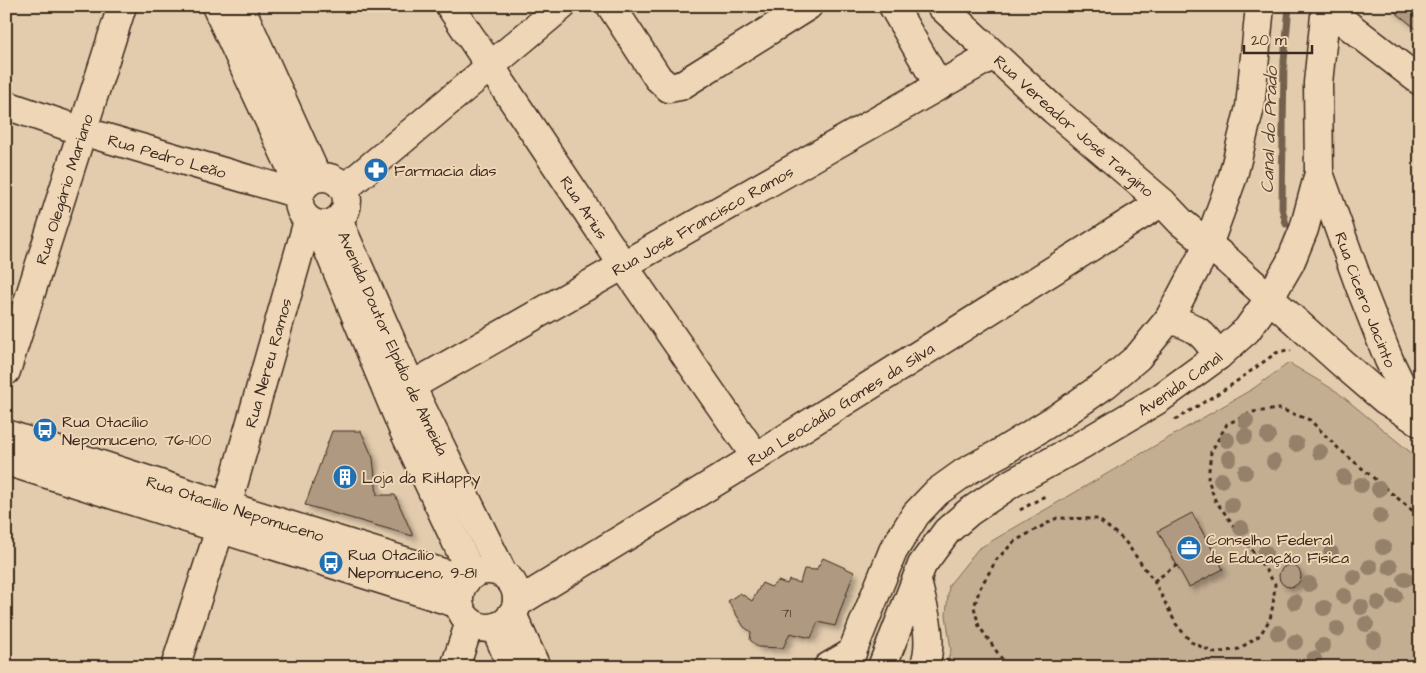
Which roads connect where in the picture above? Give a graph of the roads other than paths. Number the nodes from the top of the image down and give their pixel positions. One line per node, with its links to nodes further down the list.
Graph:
1 (122, 6): 17 (street, Rua Olegário Mariano)
2 (216, 6): 19 (street)
3 (240, 6): 19 (street)
4 (450, 6): 13 (street, Rua Arius)
5 (562, 6): 13 (street)
6 (611, 6): 7 (street)
7 (808, 6)
8 (893, 6): 15 (street)
9 (941, 6): 12 (street, Rua Vereador José Targino)
10 (1260, 6): 23 (street)
11 (1326, 7): 14 (street); 18 (street, Avenida Canal)
12 (993, 55): 15 (street, Rua José Francisco Ramos); 21 (street, Rua Vereador José Targino)
13 (490, 67): 20 (street); 24 (street, Rua Arius)
14 (1420, 81)
15 (938, 86): 24 (street, Rua José Francisco Ramos)
16 (6, 105): 17 (street, Rua Pedro Leão)
17 (82, 131): 19 (street, Rua Pedro Leão); 28 (street, Rua Olegário Mariano)
18 (1319, 173): 25 (street, Avenida Canal); 30 (street, Rua Cicero Jacinto)
19 (306, 187): 20 (street); 22 (street)
20 (344, 190): 22 (street)
21 (1162, 202): 23 (street, Rua Vereador José Targino); 32 (street, Rua Leocádio Gomes da Silva)
22 (321, 222): 29 (street, Avenida Doutor Elpídio de Almeida); 34 (street, Rua Nereu Ramos); 36 (street, Avenida Doutor Elpídio de Almeida)
23 (1208, 246): 25 (street, Rua Vereador José Targino); 26 (street)
24 (623, 265): 29 (street, Rua José Francisco Ramos); 32 (street, Rua Arius)
25 (1269, 299): 27 (street, Avenida Canal); 30 (street)
26 (1169, 319): 27 (street); 37 (street)
27 (1218, 356): 35 (street, Avenida Canal)
28 (6, 371)
29 (411, 386): 36 (street, Avenida Doutor Elpídio de Almeida)
30 (1419, 422)
31 (6, 434): 34 (street, Rua Otacílio Nepomuceno)
32 (756, 457): 36 (street, Rua Leocádio Gomes da Silva)
33 (6, 461): 34 (street, Rua Otacílio Nepomuceno)
34 (224, 518): 36 (street, Rua Otacílio Nepomuceno); 38 (street, Rua Nereu Ramos)
35 (917, 581): 43 (street, Avenida Canal); 44 (street)
36 (484, 604): 39 (street); 40 (street); 41 (street)
37 (849, 660): 42 (street)
38 (175, 667)
39 (455, 667)
40 (512, 667)
41 (536, 667)
42 (828, 667)
43 (882, 667)
44 (924, 667)

